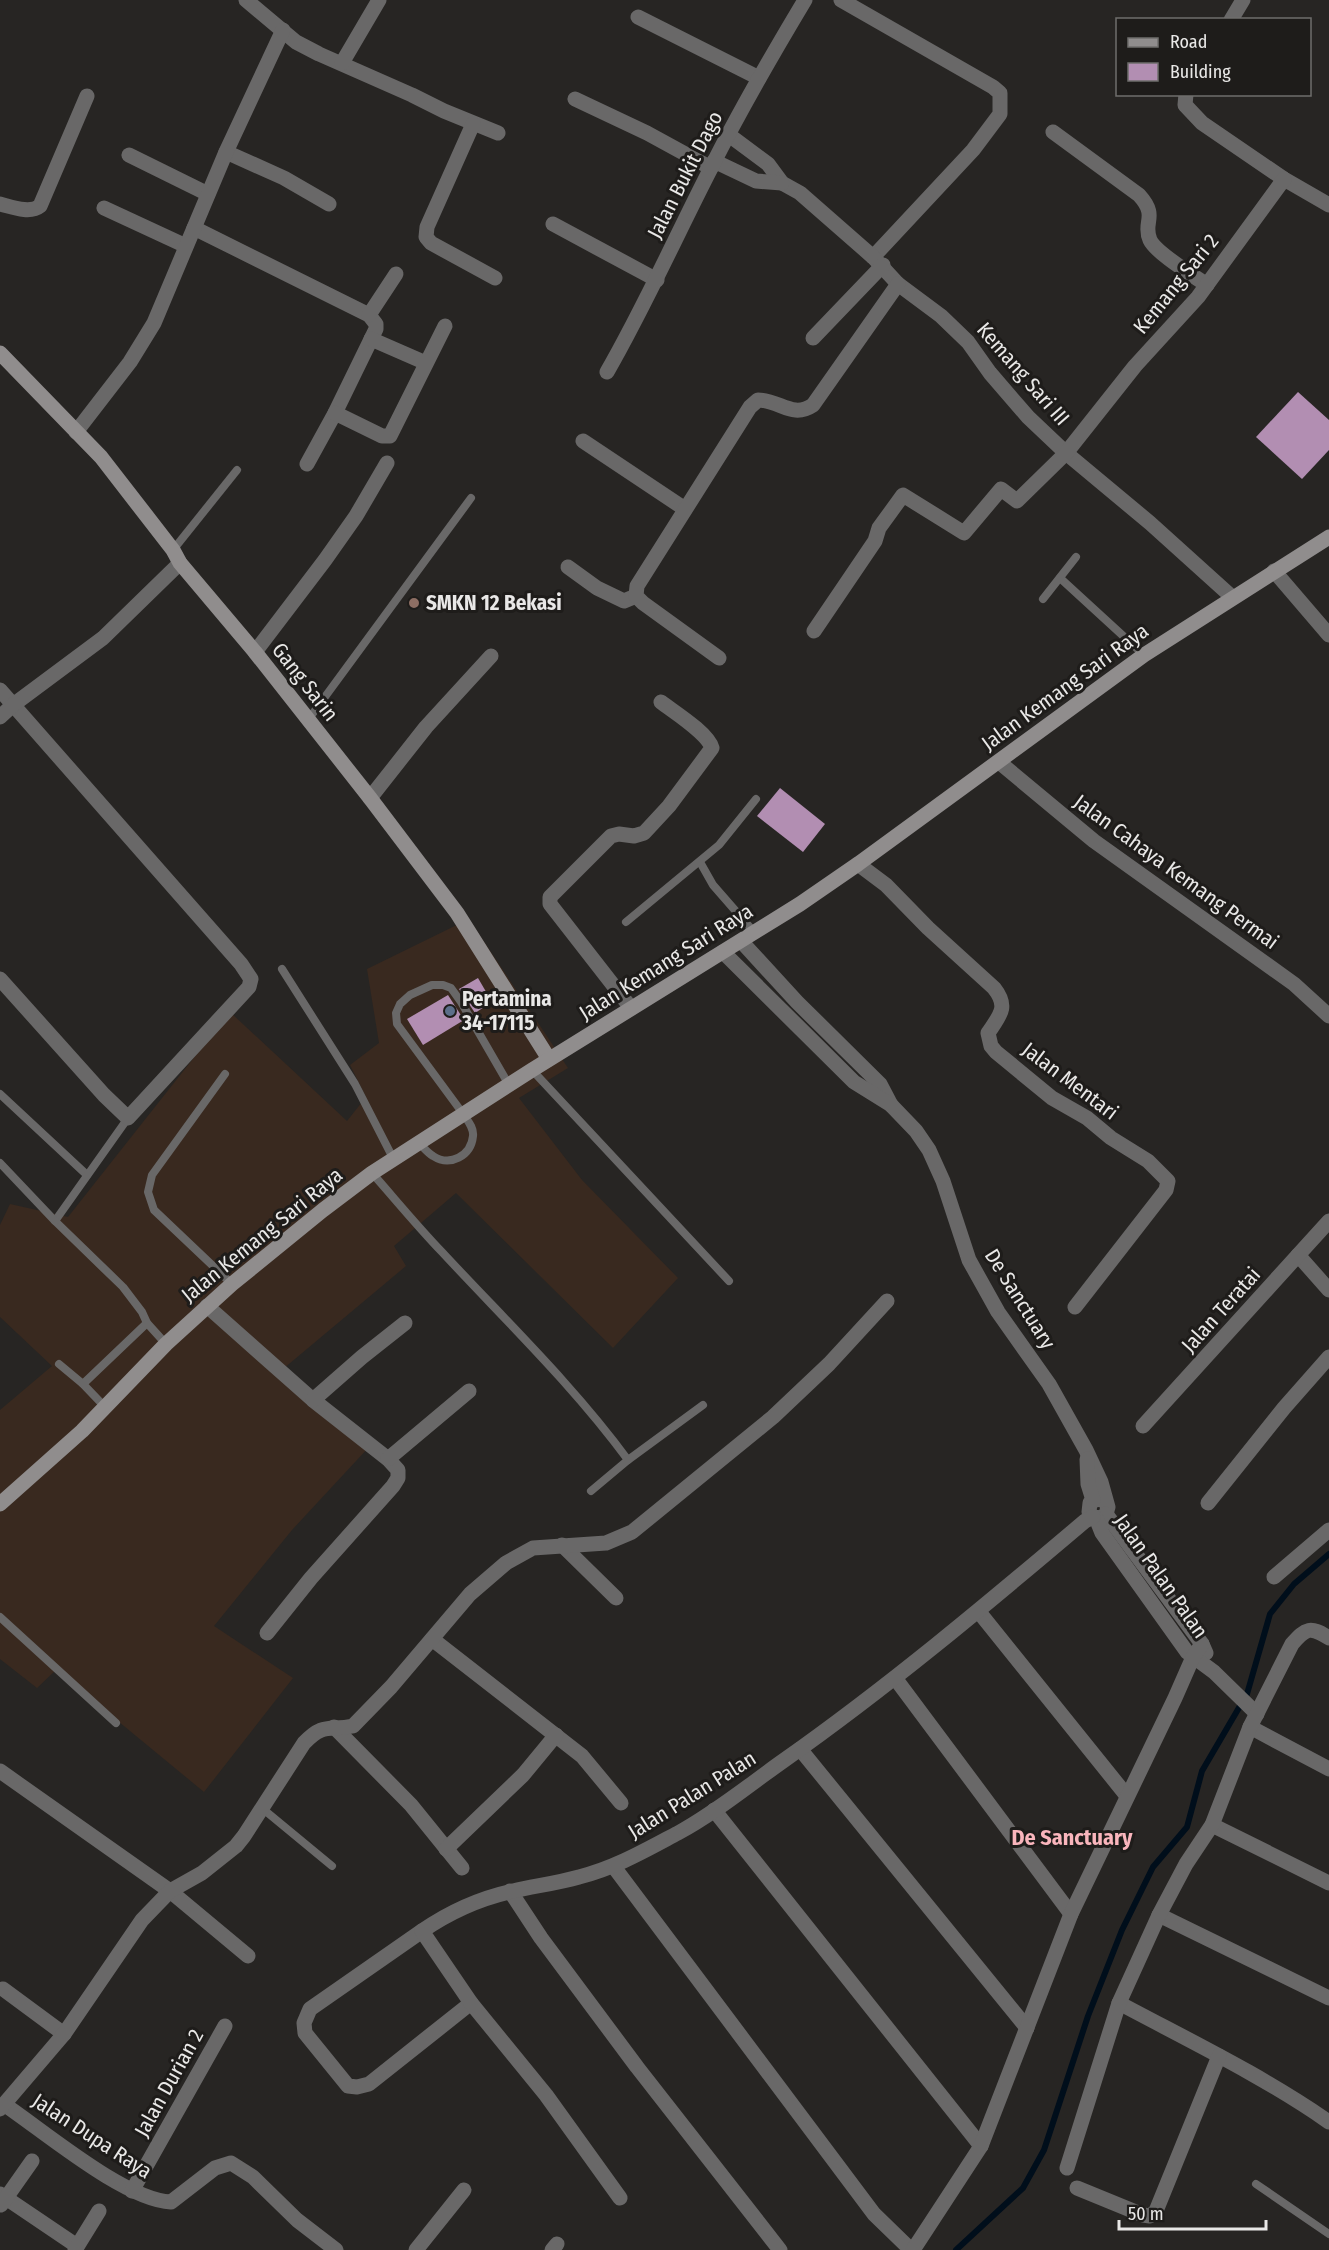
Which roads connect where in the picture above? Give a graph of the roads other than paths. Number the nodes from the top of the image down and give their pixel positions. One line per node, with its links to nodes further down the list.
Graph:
1 (246, 0): 8 (street)
2 (379, 0): 9 (street)
3 (806, 0): 10 (street, Jalan Bukit Dago)
4 (841, 0): 31 (street)
5 (1243, 0): 7 (street)
6 (638, 17): 10 (street)
7 (1233, 18)
8 (283, 30): 9 (street); 18 (street)
9 (342, 63): 14 (street)
10 (759, 78): 17 (street, Jalan Bukit Dago)
11 (87, 96): 24 (street)
12 (1186, 96): 21 (street)
13 (575, 99): 20 (street, Kemang Sari III)
14 (473, 124): 16 (street); 33 (street)
15 (1053, 132): 36 (street)
16 (498, 133)
17 (729, 135): 20 (street, Jalan Bukit Dago); 22 (street, Kemang Sari III)
18 (226, 152): 23 (street); 25 (street)
19 (129, 155): 23 (street)
20 (712, 164): 22 (street, Kemang Sari III); 34 (street, Jalan Bukit Dago)
21 (1284, 179): 26 (street); 36 (street, Kemang Sari 2)
22 (782, 183): 31 (street, Kemang Sari III)
23 (208, 194): 29 (street)
24 (0, 204)
25 (329, 204)
26 (1329, 205)
27 (104, 208): 30 (street)
28 (553, 224): 34 (street)
29 (194, 228): 30 (street); 37 (street)
30 (186, 246): 45 (street)
31 (878, 261): 35 (street, Kemang Sari III); 39 (street)
32 (396, 274): 37 (street)
33 (495, 278)
34 (657, 280): 43 (street, Jalan Bukit Dago)
35 (898, 284): 47 (street, Kemang Sari III); 52 (street)
36 (1207, 285): 47 (street, Kemang Sari 2)
37 (369, 315): 40 (street)
38 (445, 326): 42 (street)
39 (813, 338)
40 (371, 339): 42 (street); 44 (street)
41 (0, 353): 45 (main road, Gang Sarin)
42 (426, 363): 44 (street)
43 (608, 372)
44 (335, 413): 49 (street)
45 (76, 432): 54 (main road, Gang Sarin)
46 (582, 441): 52 (street)
47 (1066, 453): 60 (street, Kemang Sari III); 62 (street, Kemang Sari 2)
48 (387, 463): 64 (street)
49 (308, 464)
50 (237, 470): 54 (lane)
51 (471, 498): 72 (lane)
52 (685, 509): 59 (street)
53 (1329, 537): 57 (main road, Jalan Kemang Sari Raya)
54 (177, 556): 64 (main road, Gang Sarin); 70 (street)
55 (1076, 557): 58 (lane)
56 (568, 567): 59 (street)
57 (1274, 571): 60 (main road, Jalan Kemang Sari Raya); 63 (street)
58 (1060, 578): 61 (lane); 65 (lane)
59 (636, 596): 67 (street)
60 (1232, 597): 65 (main road, Jalan Kemang Sari Raya)
61 (1043, 598)
62 (814, 631)
63 (1329, 635)
64 (255, 652): 72 (main road, Gang Sarin)
65 (1143, 655): 73 (main road, Jalan Kemang Sari Raya)
66 (491, 656): 74 (street)
67 (719, 658)
68 (0, 690): 70 (street)
69 (661, 702): 84 (street)
70 (13, 705): 71 (street); 93 (street)
71 (0, 717)
72 (308, 720): 74 (main road, Gang Sarin)
73 (999, 762): 77 (main road, Jalan Kemang Sari Raya); 85 (street, Jalan Cahaya Kemang Permai)
74 (370, 798): 86 (main road, Gang Sarin)
75 (756, 799): 76 (lane)
76 (700, 862): 78 (lane); 79 (lane)
77 (858, 864): 79 (main road, Jalan Kemang Sari Raya); 107 (street, Jalan Mentari)
78 (626, 922)
79 (754, 932): 80 (main road, Jalan Kemang Sari Raya)
80 (741, 941): 81 (main road, Jalan Kemang Sari Raya); 91 (street, De Sanctuary)
81 (723, 952): 84 (main road, Jalan Kemang Sari Raya); 91 (street, De Sanctuary)
82 (282, 969): 95 (lane)
83 (0, 979): 93 (street)
84 (631, 1008): 86 (main road, Jalan Kemang Sari Raya)
85 (1329, 1016)
86 (549, 1059): 87 (main road, Jalan Kemang Sari Raya)
87 (532, 1070): 89 (main road, Jalan Kemang Sari Raya); 102 (lane)
88 (225, 1074): 103 (lane)
89 (509, 1085): 92 (main road, Jalan Kemang Sari Raya); 92 (lane)
90 (0, 1094): 98 (lane)
91 (891, 1106): 124 (street, De Sanctuary)
92 (464, 1115): 94 (main road, Jalan Kemang Sari Raya); 94 (lane)
93 (128, 1118): 98 (lane)
94 (419, 1143): 95 (main road, Jalan Kemang Sari Raya)
95 (394, 1160): 97 (main road, Jalan Kemang Sari Raya)
96 (0, 1163): 99 (lane)
97 (372, 1173): 103 (main road, Jalan Kemang Sari Raya); 120 (lane)
98 (87, 1175): 99 (lane)
99 (55, 1221): 108 (lane)
100 (1329, 1221): 101 (street, Jalan Teratai)
101 (1298, 1255): 104 (street); 118 (street, Jalan Teratai)
102 (729, 1281)
103 (232, 1284): 106 (main road, Jalan Kemang Sari Raya)
104 (1329, 1290)
105 (887, 1301): 126 (street)
106 (207, 1306): 110 (main road, Jalan Kemang Sari Raya); 115 (street)
107 (1075, 1307)
108 (147, 1323): 110 (lane); 113 (lane)
109 (405, 1323): 115 (street)
110 (166, 1344): 117 (main road, Jalan Kemang Sari Raya)
111 (1329, 1357): 122 (street)
112 (59, 1364): 113 (lane)
113 (83, 1384): 117 (lane)
114 (470, 1391): 119 (street)
115 (313, 1400): 119 (street)
116 (703, 1405): 120 (lane)
117 (105, 1407): 123 (main road, Jalan Kemang Sari Raya)
118 (1143, 1426)
119 (388, 1459): 131 (street)
120 (628, 1460): 121 (lane)
121 (591, 1491)
122 (1208, 1503)
123 (0, 1504)
124 (1095, 1512): 129 (street, Jalan Palan Palan); 134 (street, Jalan Palan Palan); 135 (street, Jalan Palan Palan)
125 (1329, 1530): 127 (street)
126 (562, 1545): 128 (street); 133 (street)
127 (1274, 1576)
128 (616, 1598)
129 (979, 1612): 137 (street, Jalan Palan Palan); 145 (street)
130 (0, 1617): 139 (lane)
131 (267, 1633)
132 (1329, 1638): 138 (street)
133 (432, 1639): 140 (street); 141 (street)
134 (1202, 1644): 135 (street, Jalan Palan Palan); 136 (street, Jalan Palan Palan)
135 (1193, 1657): 136 (street, Jalan Palan Palan); 145 (street, Jalan Palan Palan)
136 (1214, 1672): 138 (street, Jalan Palan Palan)
137 (895, 1678): 142 (street, Jalan Palan Palan); 157 (street)
138 (1254, 1721): 143 (street, Jalan Palan Palan); 149 (street)
139 (116, 1723)
140 (334, 1727): 147 (street); 150 (street)
141 (556, 1735): 146 (street); 150 (street)
142 (800, 1749): 148 (street, Jalan Palan Palan); 166 (street)
143 (1329, 1769)
144 (0, 1772): 155 (street)
145 (1126, 1796): 157 (street, Jalan Palan Palan)
146 (621, 1803)
147 (262, 1809): 151 (lane); 155 (street)
148 (714, 1810): 152 (street, Jalan Palan Palan); 171 (street)
149 (1212, 1824): 154 (street); 158 (street)
150 (446, 1849): 153 (street)
151 (332, 1866)
152 (614, 1867): 156 (street, Jalan Palan Palan); 186 (street)
153 (462, 1868)
154 (1329, 1882)
155 (170, 1891): 160 (street); 167 (street)
156 (510, 1891): 159 (street, Jalan Palan Palan); 185 (street)
157 (1071, 1914): 166 (street, Jalan Palan Palan)
158 (1159, 1915): 162 (street); 163 (street)
159 (422, 1931): 164 (street); 164 (street, Jalan Palan Palan)
160 (248, 1956)
161 (3, 1989): 167 (street)
162 (1329, 1998)
163 (1119, 2002): 168 (street); 173 (street)
164 (471, 2003): 178 (street)
165 (225, 2026): 177 (street, Jalan Durian 2)
166 (1027, 2028): 171 (street, Jalan Palan Palan)
167 (64, 2034): 169 (street)
168 (1218, 2056): 170 (street); 175 (street)
169 (2, 2107): 177 (street, Jalan Dupa Raya)
170 (1329, 2122)
171 (981, 2145): 186 (street, Jalan Palan Palan)
172 (32, 2161): 179 (street)
173 (1067, 2168)
174 (1257, 2184): 181 (lane)
175 (1077, 2188)
176 (464, 2190): 184 (street)
177 (132, 2191): 183 (street, Jalan Dupa Raya)
178 (620, 2198)
179 (2, 2199): 182 (street)
180 (99, 2211): 182 (street)
181 (1329, 2234)
182 (76, 2248)
183 (335, 2250)
184 (416, 2250)
185 (780, 2250)
186 (912, 2250)

